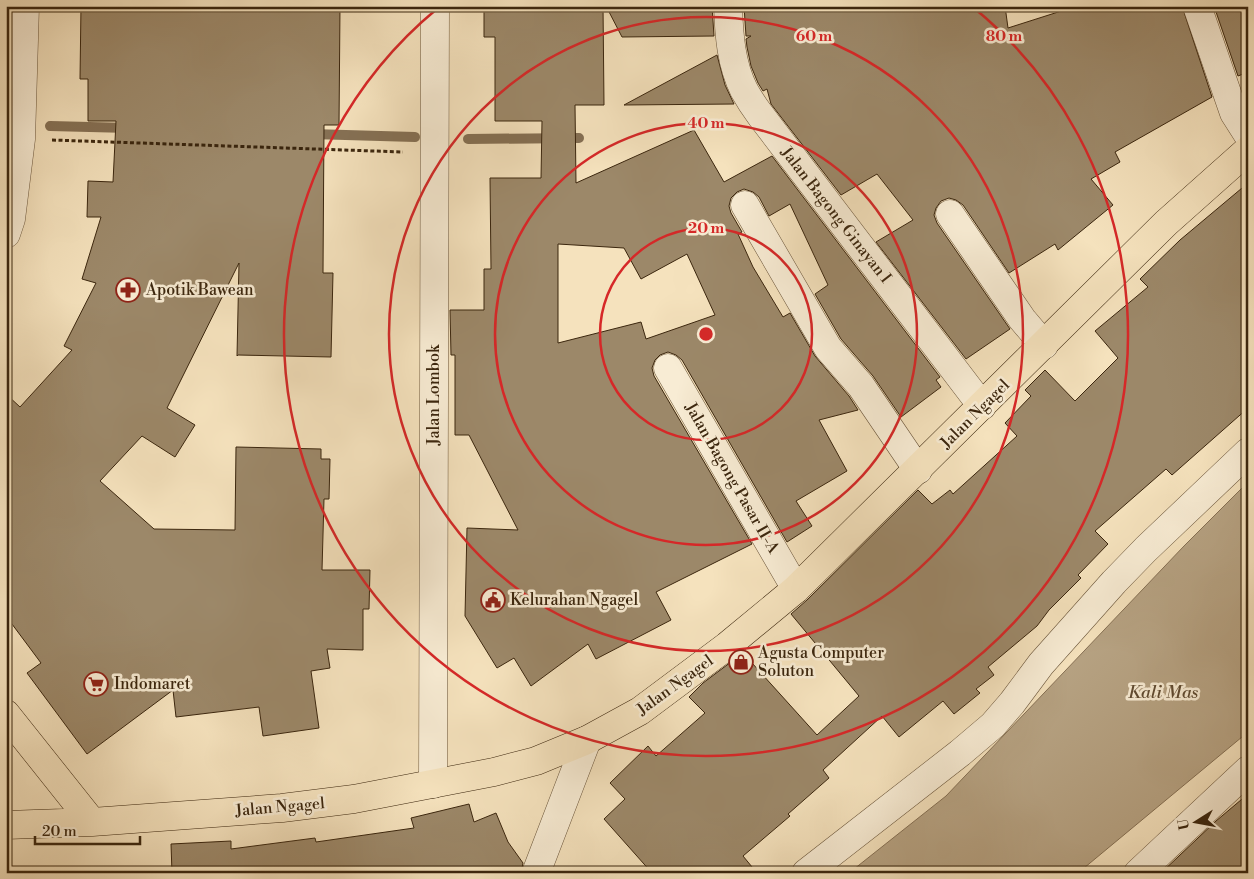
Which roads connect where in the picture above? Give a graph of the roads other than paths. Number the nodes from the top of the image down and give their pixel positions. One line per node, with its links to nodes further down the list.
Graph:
1 (25, 6): 9 (street)
2 (435, 6): 19 (street, Jalan Lombok)
3 (728, 6): 12 (street, Jalan Bagong Ginayan I)
4 (1197, 6): 5 (street)
5 (1248, 135)
6 (1248, 150): 10 (highway, Jalan Ngagel)
7 (745, 205): 14 (street)
8 (950, 214): 10 (street)
9 (6, 234)
10 (1044, 345): 12 (highway, Jalan Ngagel)
11 (668, 368): 15 (street, Jalan Bagong Pasar II-A)
12 (982, 406): 14 (highway, Jalan Ngagel)
13 (1248, 452): 23 (street)
14 (918, 470): 15 (highway, Jalan Ngagel)
15 (796, 589): 17 (highway, Jalan Ngagel)
16 (6, 714): 20 (highway)
17 (587, 740): 19 (highway, Jalan Ngagel); 22 (street)
18 (1248, 770): 24 (street)
19 (433, 784): 20 (highway, Jalan Ngagel)
20 (92, 822): 21 (highway, Jalan Ngagel)
21 (6, 825)
22 (536, 873)
23 (806, 873)
24 (1138, 873)

